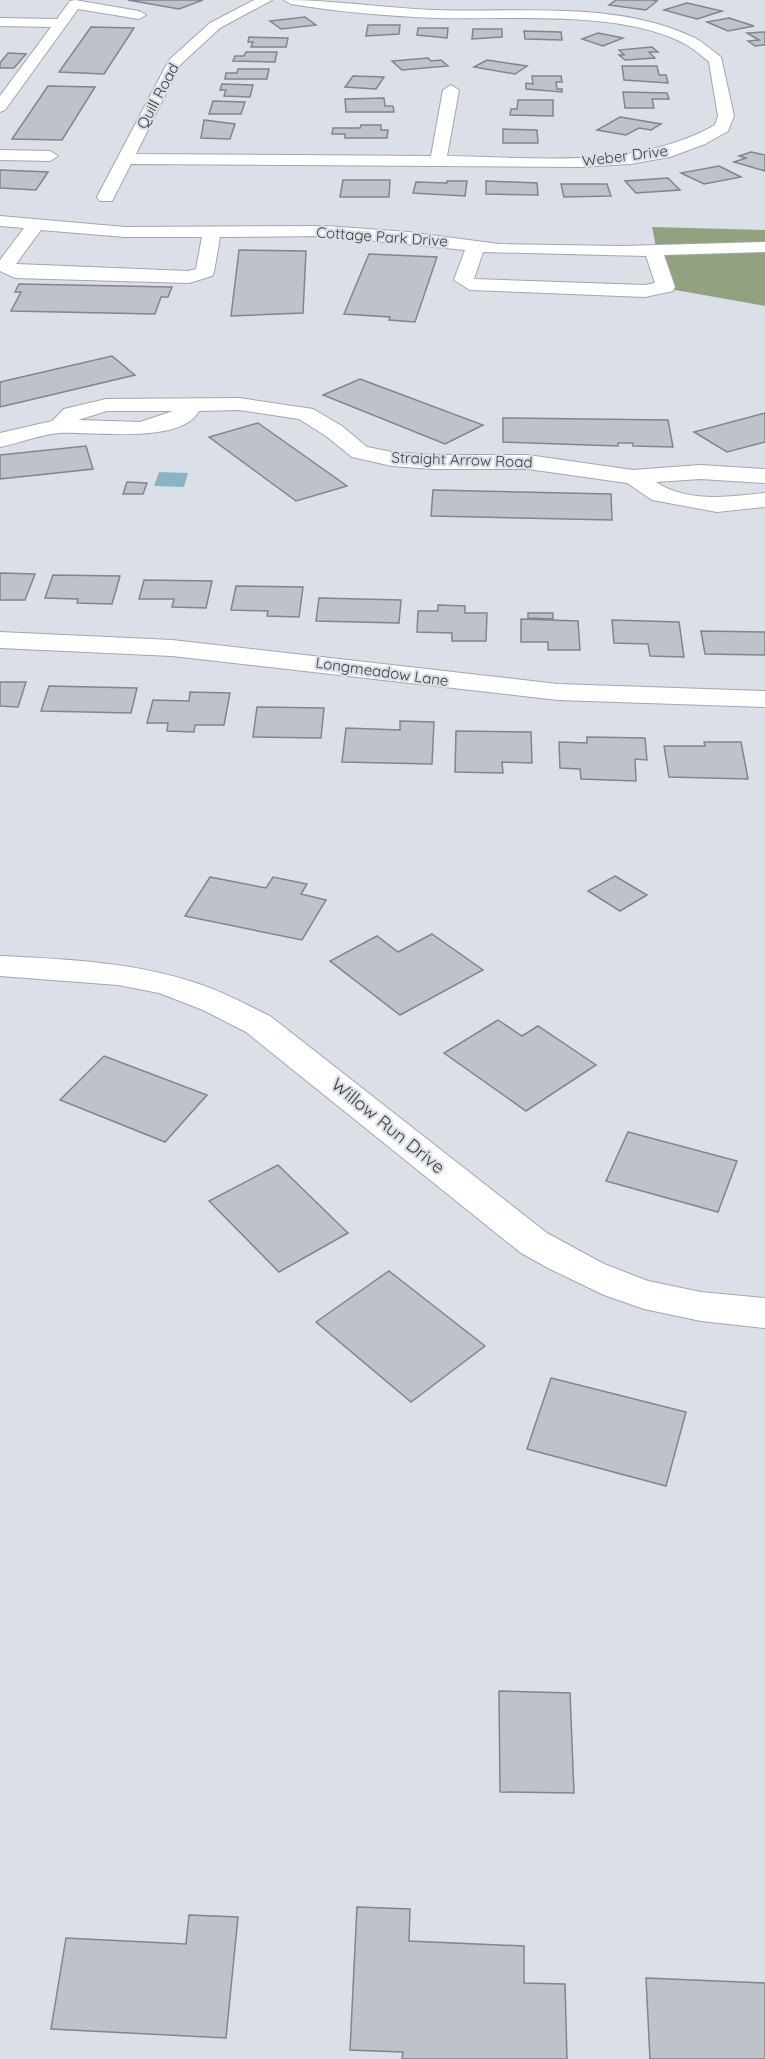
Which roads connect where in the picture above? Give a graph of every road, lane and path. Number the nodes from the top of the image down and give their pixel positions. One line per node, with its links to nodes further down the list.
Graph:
1 (265, 0): 10 (street, Quill Road)
2 (291, 0): 11 (street, Weber Drive)
3 (139, 15): 5 (street)
4 (0, 22): 5 (street)
5 (61, 23): 7 (street)
6 (451, 90): 11 (street)
7 (0, 107)
8 (0, 155): 9 (street)
9 (50, 156)
10 (125, 159): 11 (street, Weber Drive); 12 (street, Quill Road)
11 (438, 161)
12 (106, 197)
13 (0, 221): 14 (street, Cottage Park Drive)
14 (36, 225): 15 (street, Cottage Park Drive); 15 (street)
15 (212, 233): 16 (street, Cottage Park Drive)
16 (476, 246): 18 (street, Cottage Park Drive); 18 (street)
17 (765, 247): 18 (street, Cottage Park Drive)
18 (653, 250)
19 (0, 440): 21 (street, Straight Arrow Road)
20 (765, 476): 21 (street, Straight Arrow Road)
21 (633, 477): 22 (street, Straight Arrow Road)
22 (765, 500)
23 (0, 640): 24 (street, Longmeadow Lane)
24 (765, 699)
25 (0, 966): 26 (street, Willow Run Drive)
26 (765, 1313)

